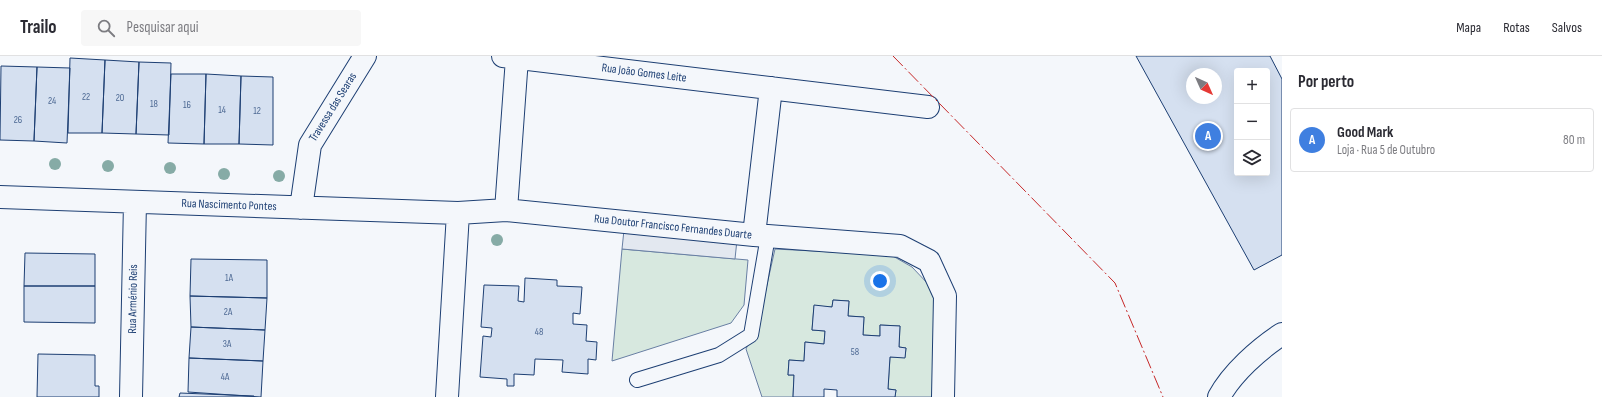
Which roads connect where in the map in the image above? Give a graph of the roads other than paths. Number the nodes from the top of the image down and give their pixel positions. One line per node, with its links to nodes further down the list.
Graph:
1 (365, 56): 7 (street, Travessa das Searas)
2 (510, 57): 3 (street, Rua João Gomes Leite); 8 (street, Rua João Gomes Leite)
3 (771, 88): 4 (street, Rua João Gomes Leite); 10 (street)
4 (928, 107)
5 (0, 197): 6 (street, Rua Nascimento Pontes)
6 (135, 202): 7 (street, Rua Nascimento Pontes); 13 (street, Rua Arménio Reis)
7 (301, 208): 9 (street, Rua Nascimento Pontes)
8 (506, 210): 9 (street, Rua Doutor Francisco Fernandes Duarte); 10 (street, Rua Doutor Francisco Fernandes Duarte)
9 (458, 213): 14 (street)
10 (761, 235): 12 (lane); 15 (street, Rua Doutor Francisco Fernandes Duarte)
11 (1282, 334): 16 (street)
12 (637, 380)
13 (131, 397)
14 (448, 397)
15 (944, 397)
16 (1219, 397)

